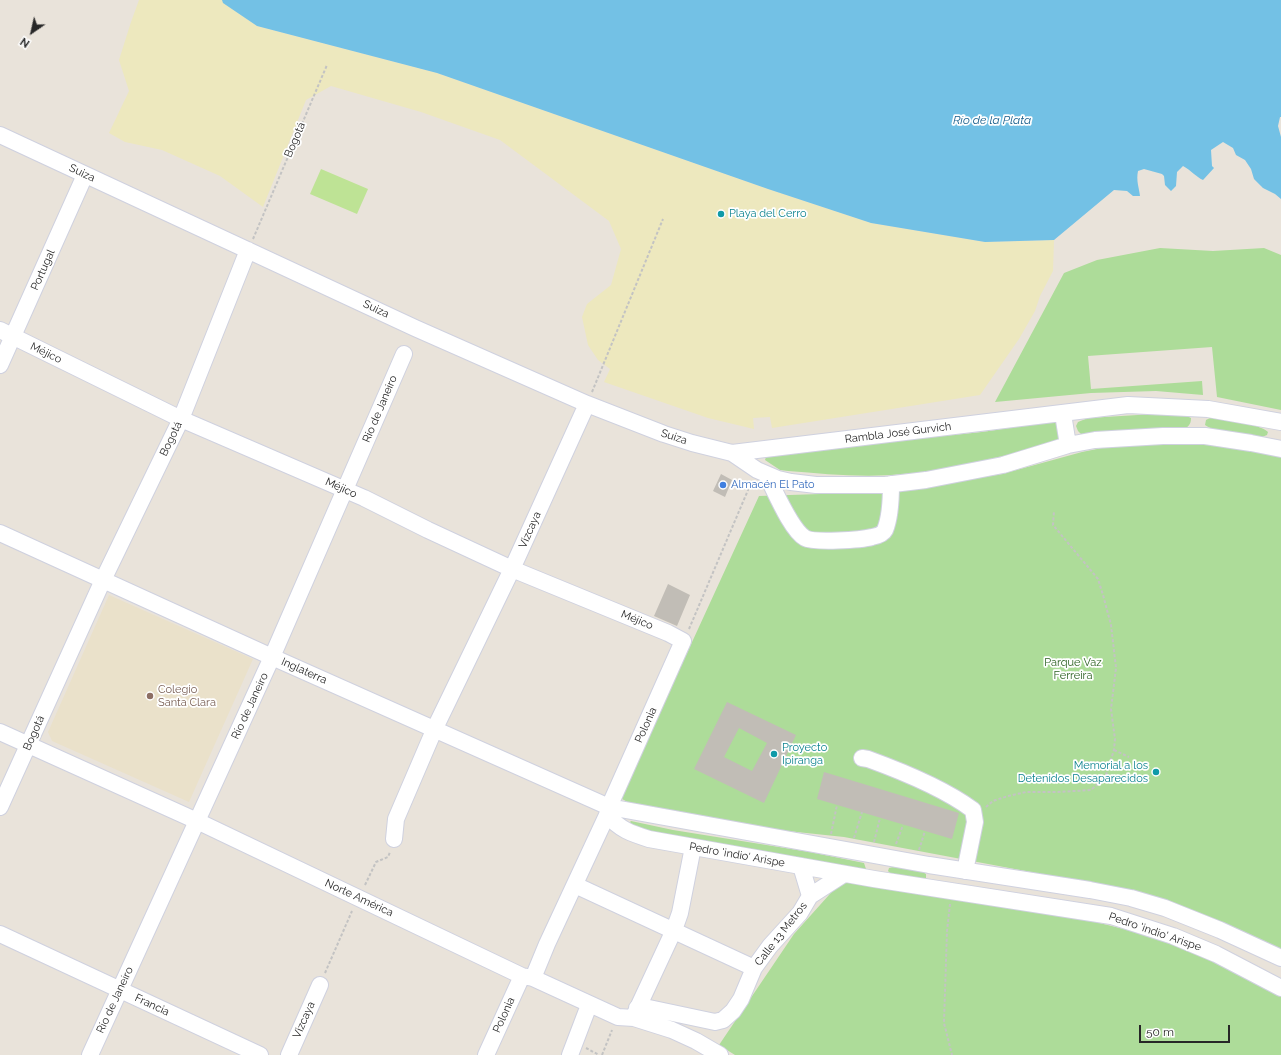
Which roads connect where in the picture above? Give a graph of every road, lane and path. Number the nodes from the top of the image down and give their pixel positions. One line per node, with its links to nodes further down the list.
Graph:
1 (327, 65): 5 (path, Bogotá)
2 (0, 136): 3 (street, Suiza)
3 (85, 175): 5 (street, Suiza); 6 (street, Portugal)
4 (663, 219): 9 (path)
5 (248, 250): 9 (street, Suiza); 11 (street, Bogotá)
6 (6, 333): 8 (street, Portugal); 11 (street, Méjico)
7 (404, 354): 18 (street, Río de Janeiro)
8 (0, 365)
9 (587, 404): 15 (street, Suiza); 21 (street, Vizcaya)
10 (1063, 414): 12 (street, Rambla José Gurvich); 13 (street); 15 (street, Rambla José Gurvich)
11 (181, 419): 18 (street, Méjico); 22 (street, Bogotá)
12 (1281, 422)
13 (1068, 445): 14 (street); 17 (street)
14 (1281, 449)
15 (732, 453): 16 (street, Suiza)
16 (762, 473): 17 (street); 17 (street); 23 (path)
17 (891, 484)
18 (345, 490): 21 (street, Méjico); 24 (street, Río de Janeiro)
19 (1054, 511): 28 (path)
20 (0, 533): 22 (street, Inglaterra)
21 (512, 569): 23 (street, Méjico); 25 (street, Vizcaya)
22 (103, 580): 24 (street, Inglaterra); 27 (street, Bogotá)
23 (683, 641): 33 (street, Polonia)
24 (272, 657): 25 (street, Inglaterra); 37 (street, Río de Janeiro)
25 (435, 728): 33 (street, Inglaterra); 40 (street, Vizcaya)
26 (0, 732): 27 (street, Norte América)
27 (29, 745): 32 (street, Bogotá); 37 (street, Norte América)
28 (1114, 750): 29 (path); 35 (path)
29 (1129, 757)
30 (862, 758): 35 (street)
31 (837, 805): 42 (path)
32 (0, 807)
33 (608, 811): 41 (street, Pedro 'indio' Arispe); 42 (street, Pedro 'indio' Arispe); 50 (street, Polonia)
34 (862, 812): 43 (path)
35 (974, 814): 47 (street)
36 (880, 818): 44 (path)
37 (196, 821): 58 (street, Norte América); 61 (street, Río de Janeiro)
38 (903, 825): 44 (path)
39 (925, 831): 45 (path)
40 (394, 839)
41 (693, 847): 46 (street, Pedro 'indio' Arispe); 54 (street)
42 (828, 847): 43 (street, Pedro 'indio' Arispe)
43 (850, 851): 44 (street, Pedro 'indio' Arispe)
44 (879, 857): 45 (street, Pedro 'indio' Arispe); 49 (street)
45 (922, 864): 47 (street, Pedro 'indio' Arispe); 51 (street)
46 (801, 866): 48 (street, Pedro 'indio' Arispe); 53 (street, Calle 13 Metros)
47 (964, 871): 56 (street, Pedro 'indio' Arispe)
48 (844, 874): 49 (street, Pedro 'indio' Arispe); 53 (street, Calle 13 Metros)
49 (874, 880): 51 (street, Pedro 'indio' Arispe)
50 (575, 885): 54 (street); 58 (street, Polonia)
51 (926, 887): 52 (street, Pedro 'indio' Arispe)
52 (952, 891): 60 (street, Pedro 'indio' Arispe); 71 (path)
53 (810, 896): 57 (street, Calle 13 Metros)
54 (674, 930): 57 (street); 63 (street)
55 (0, 934): 61 (street, Francia)
56 (1281, 958)
57 (754, 968): 63 (street, Calle 13 Metros)
58 (528, 977): 62 (street, Norte América); 67 (street, Polonia)
59 (320, 985): 66 (street, Vizcaya)
60 (1281, 988)
61 (121, 990): 64 (street, Río de Janeiro); 65 (street, Francia)
62 (589, 1005): 63 (street, Norte América); 68 (street)
63 (630, 1014): 69 (path); 70 (street, Norte América)
64 (90, 1055)
65 (260, 1055)
66 (289, 1055)
67 (486, 1055)
68 (570, 1055)
69 (602, 1055)
70 (720, 1055)
71 (952, 1055)

